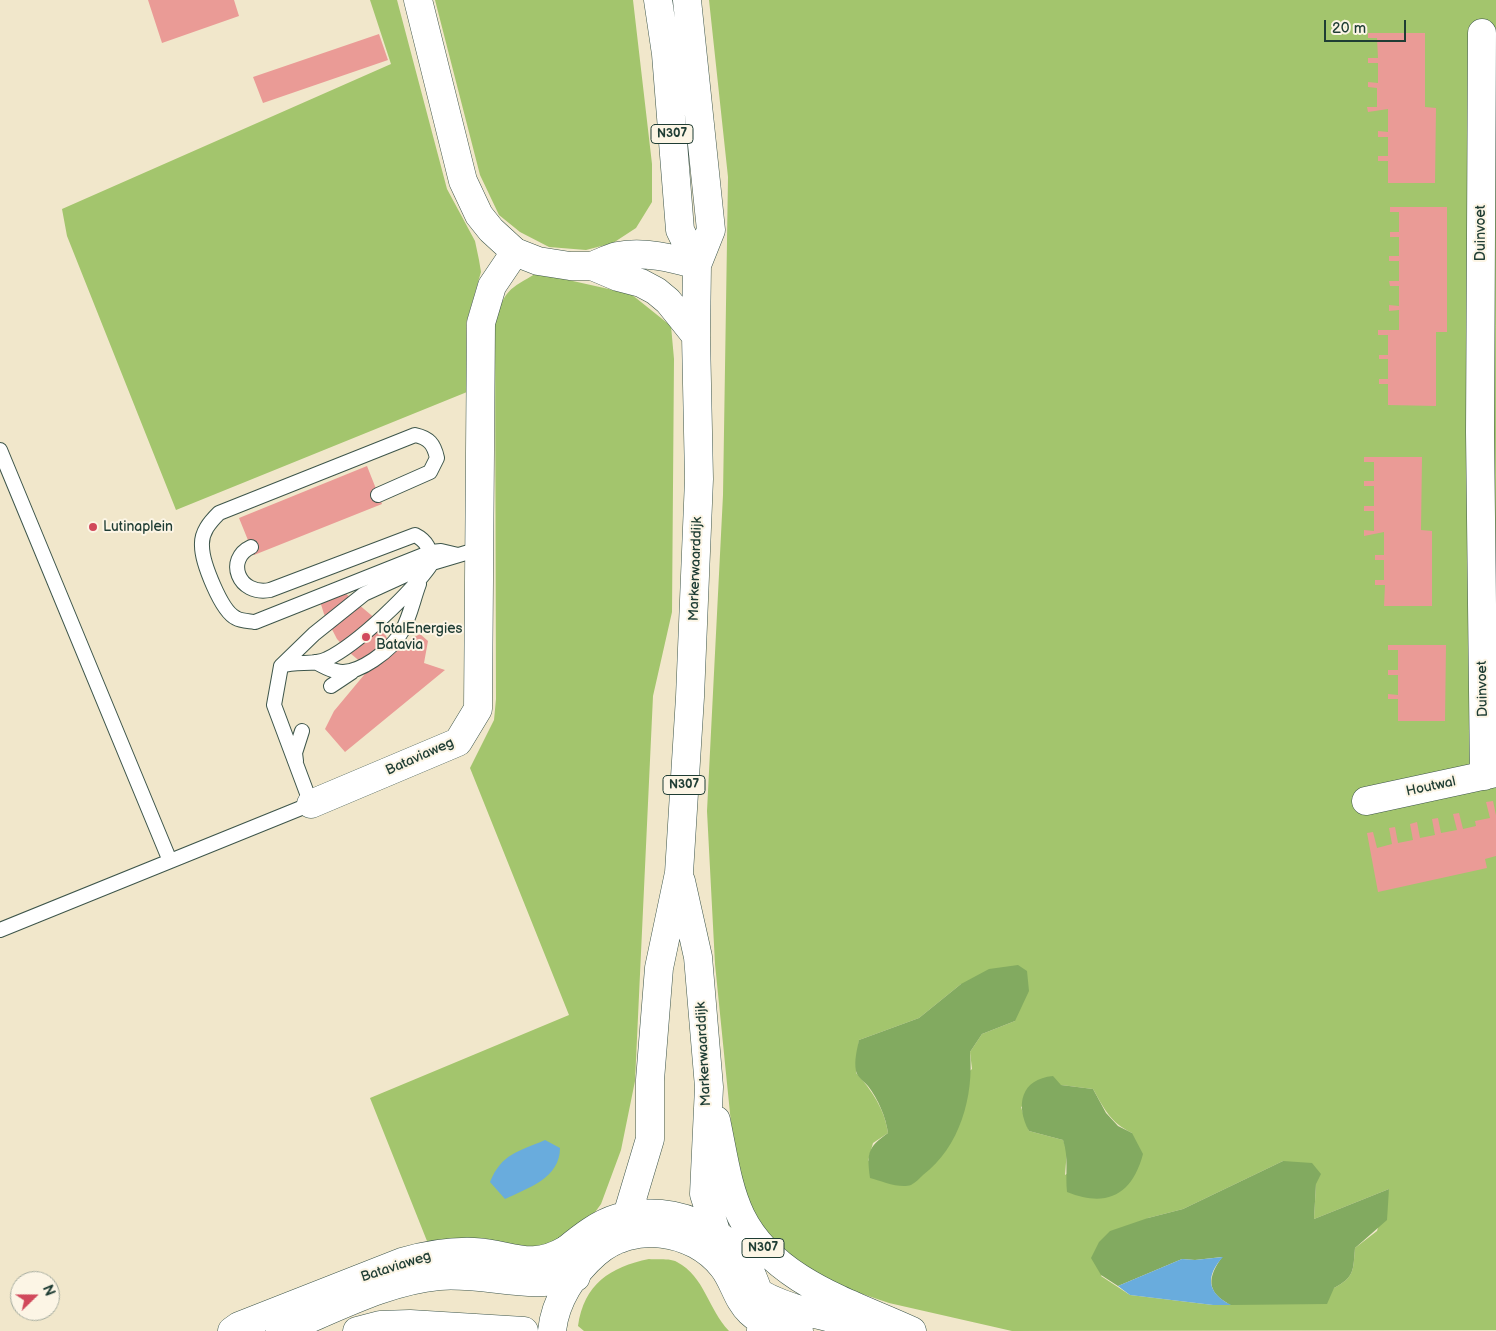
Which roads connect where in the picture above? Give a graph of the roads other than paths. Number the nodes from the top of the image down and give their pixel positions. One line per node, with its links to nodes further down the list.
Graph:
1 (418, 0): 5 (main road)
2 (658, 0): 6 (main road, Markerwaarddijk / N307)
3 (687, 0): 6 (main road, Markerwaarddijk / N307)
4 (1482, 33): 9 (main road, Duinvoet)
5 (515, 252): 7 (main road); 13 (main road, Bataviaweg)
6 (697, 264): 7 (main road); 8 (main road, Markerwaarddijk / N307)
7 (592, 266): 8 (main road)
8 (696, 336): 27 (main road, Markerwaarddijk / N307)
9 (1488, 432): 16 (main road, Duinvoet)
10 (0, 450): 26 (lane)
11 (378, 495): 14 (lane)
12 (251, 547): 14 (lane)
13 (469, 552): 14 (lane); 25 (main road, Bataviaweg)
14 (432, 558): 15 (lane); 18 (lane)
15 (420, 580): 17 (lane); 19 (lane)
16 (1489, 632): 23 (main road, Duinvoet)
17 (315, 662): 18 (lane); 19 (lane)
18 (281, 666): 22 (lane)
19 (352, 672): 20 (lane)
20 (331, 686)
21 (302, 731): 22 (lane)
22 (298, 768): 25 (lane)
23 (1490, 775): 24 (main road, Houtwal)
24 (1366, 801)
25 (311, 804): 26 (lane, Bataviaweg)
26 (170, 861): 28 (lane, Bataviaweg)
27 (679, 873): 29 (main road, Markerwaarddijk / N307); 30 (main road, Markerwaarddijk / N307)
28 (0, 930)
29 (709, 1087): 31 (main road, Markerwaarddijk / N307); 43 (main road, N307)
30 (618, 1226): 31 (main road, N307); 32 (main road, N307); 34 (main road, N307); 36 (main road, Bataviaweg / N307)
31 (718, 1235): 33 (main road, N307)
32 (576, 1277): 37 (main road, Bataviaweg); 40 (main road, N307)
33 (759, 1293): 34 (main road, N307); 42 (main road)
34 (761, 1326): 41 (main road, N307)
35 (447, 1328): 38 (main road); 39 (main road)
36 (232, 1331)
37 (280, 1331)
38 (358, 1331)
39 (524, 1331)
40 (552, 1331)
41 (799, 1331)
42 (896, 1331)
43 (912, 1331)

